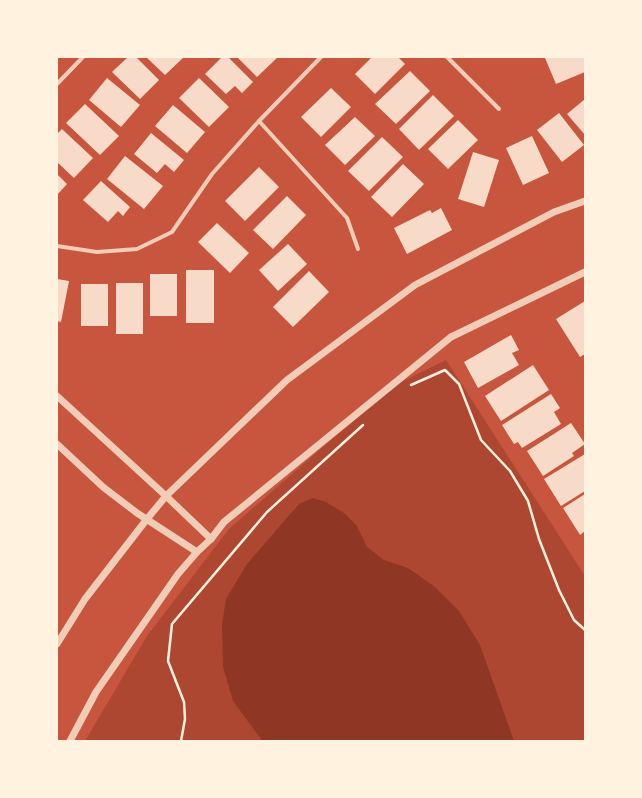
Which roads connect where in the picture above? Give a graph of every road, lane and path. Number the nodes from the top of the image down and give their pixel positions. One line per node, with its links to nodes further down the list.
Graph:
1 (83, 57): 4 (street)
2 (321, 57): 6 (street)
3 (447, 57): 5 (street)
4 (57, 84)
5 (499, 109)
6 (259, 121): 8 (street); 9 (street)
7 (585, 201): 15 (street)
8 (57, 246)
9 (358, 250)
10 (585, 272): 17 (street)
11 (407, 386): 19 (path)
12 (57, 396): 15 (street)
13 (366, 422): 22 (path)
14 (57, 444): 16 (street)
15 (166, 496): 16 (street); 17 (street)
16 (147, 519): 18 (street); 20 (street)
17 (211, 539): 18 (street)
18 (197, 552): 21 (street)
19 (585, 630)
20 (57, 644)
21 (70, 741)
22 (181, 741)

